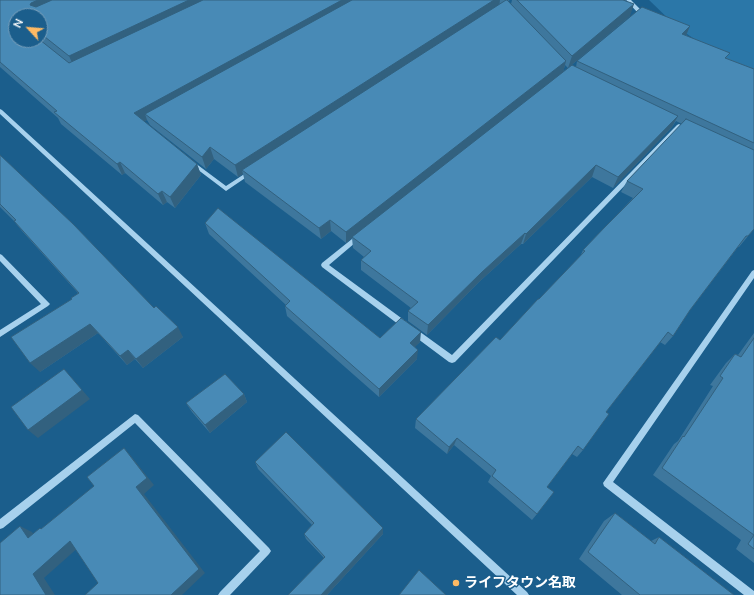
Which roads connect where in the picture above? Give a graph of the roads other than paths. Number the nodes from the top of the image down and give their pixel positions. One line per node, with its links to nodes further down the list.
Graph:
1 (628, 0): 2 (street)
2 (634, 17)
3 (0, 111): 15 (street)
4 (672, 123): 5 (street)
5 (679, 126): 6 (street); 9 (street)
6 (686, 130)
7 (184, 157): 8 (street)
8 (259, 167)
9 (368, 231)
10 (0, 257): 12 (street)
11 (754, 273): 16 (street)
12 (0, 334)
13 (0, 525): 14 (street)
14 (223, 595)
15 (524, 595)
16 (752, 595)

